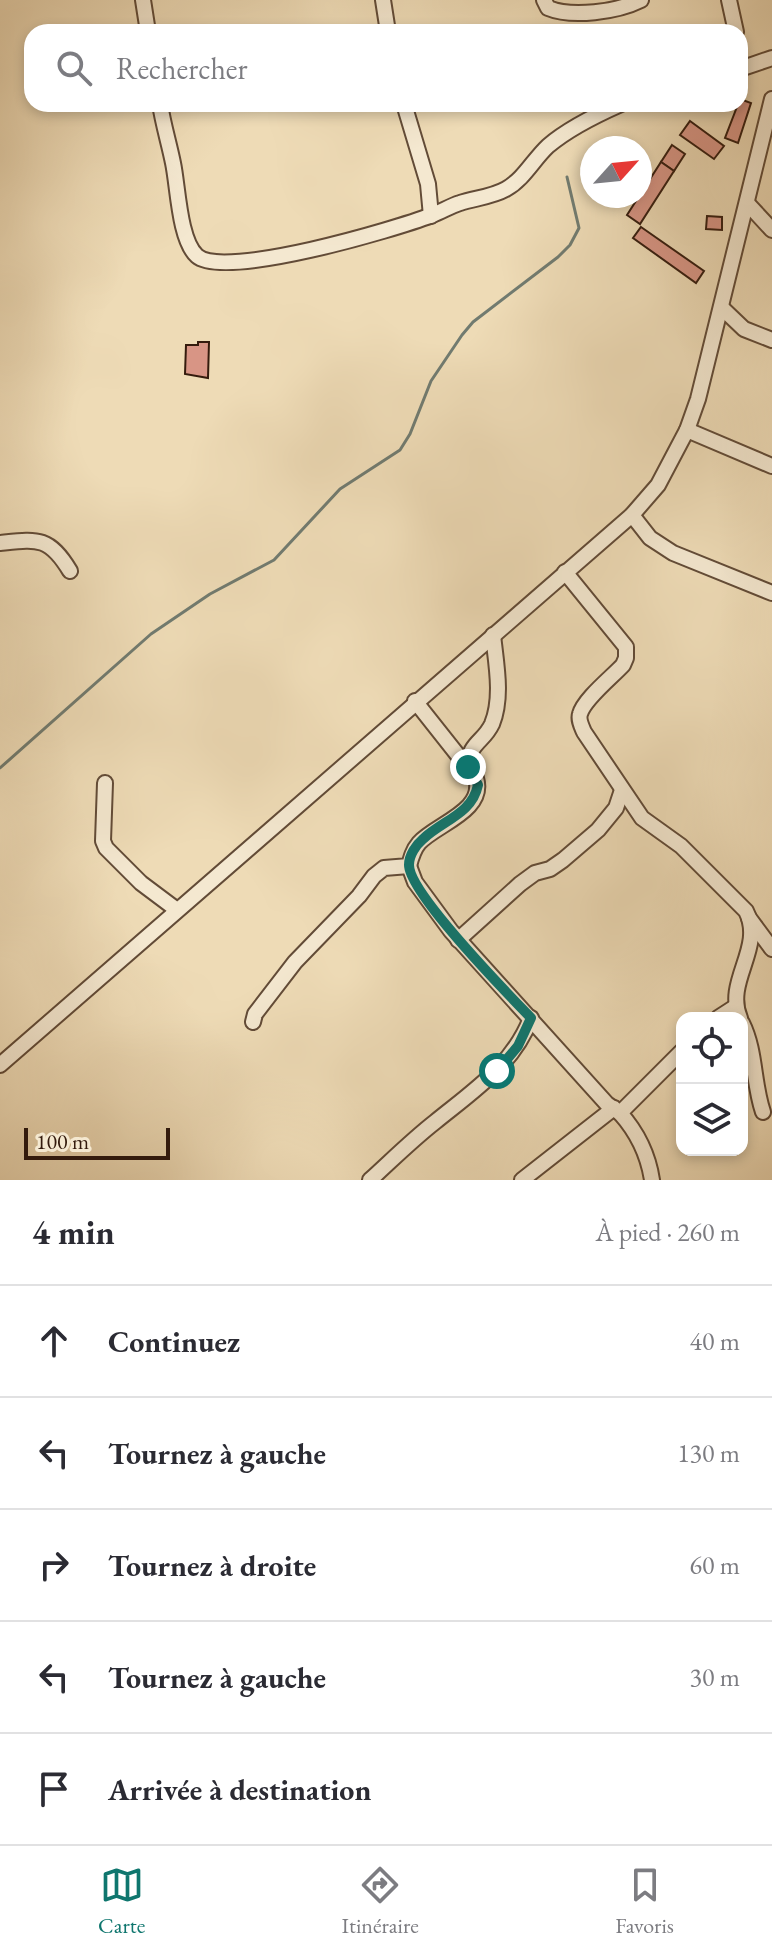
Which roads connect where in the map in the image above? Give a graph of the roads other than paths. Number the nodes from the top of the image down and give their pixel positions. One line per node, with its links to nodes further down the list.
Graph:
1 (143, 0): 6 (street)
2 (383, 0): 7 (street)
3 (544, 0): 4 (street)
4 (641, 0)
5 (729, 0): 8 (street)
6 (147, 24)
7 (387, 24)
8 (734, 24)
9 (772, 58): 10 (street)
10 (748, 65)
11 (772, 99): 15 (street)
12 (162, 112): 16 (street)
13 (406, 112): 16 (street)
14 (603, 112): 16 (street)
15 (747, 203): 17 (street); 18 (street)
16 (431, 216)
17 (772, 230)
18 (722, 308): 19 (street); 20 (street)
19 (772, 340)
20 (687, 430): 21 (street); 22 (street)
21 (772, 466)
22 (632, 515): 25 (street); 26 (street)
23 (0, 543): 24 (street)
24 (70, 571)
25 (565, 572): 27 (street); 31 (street)
26 (772, 593)
27 (493, 635): 28 (street); 29 (street)
28 (415, 701): 29 (street); 33 (street)
29 (468, 767): 32 (street)
30 (105, 783): 33 (street)
31 (622, 790): 34 (street); 35 (street)
32 (409, 866): 35 (street); 39 (street)
33 (177, 910): 42 (street)
34 (749, 918): 36 (street); 37 (street)
35 (458, 940): 38 (street)
36 (772, 949)
37 (739, 1012)
38 (531, 1018): 43 (street); 45 (street)
39 (253, 1022)
40 (748, 1035): 44 (street)
41 (676, 1056): 43 (street)
42 (0, 1065)
43 (617, 1110): 46 (street); 47 (street)
44 (763, 1112)
45 (370, 1180)
46 (522, 1180)
47 (652, 1180)

